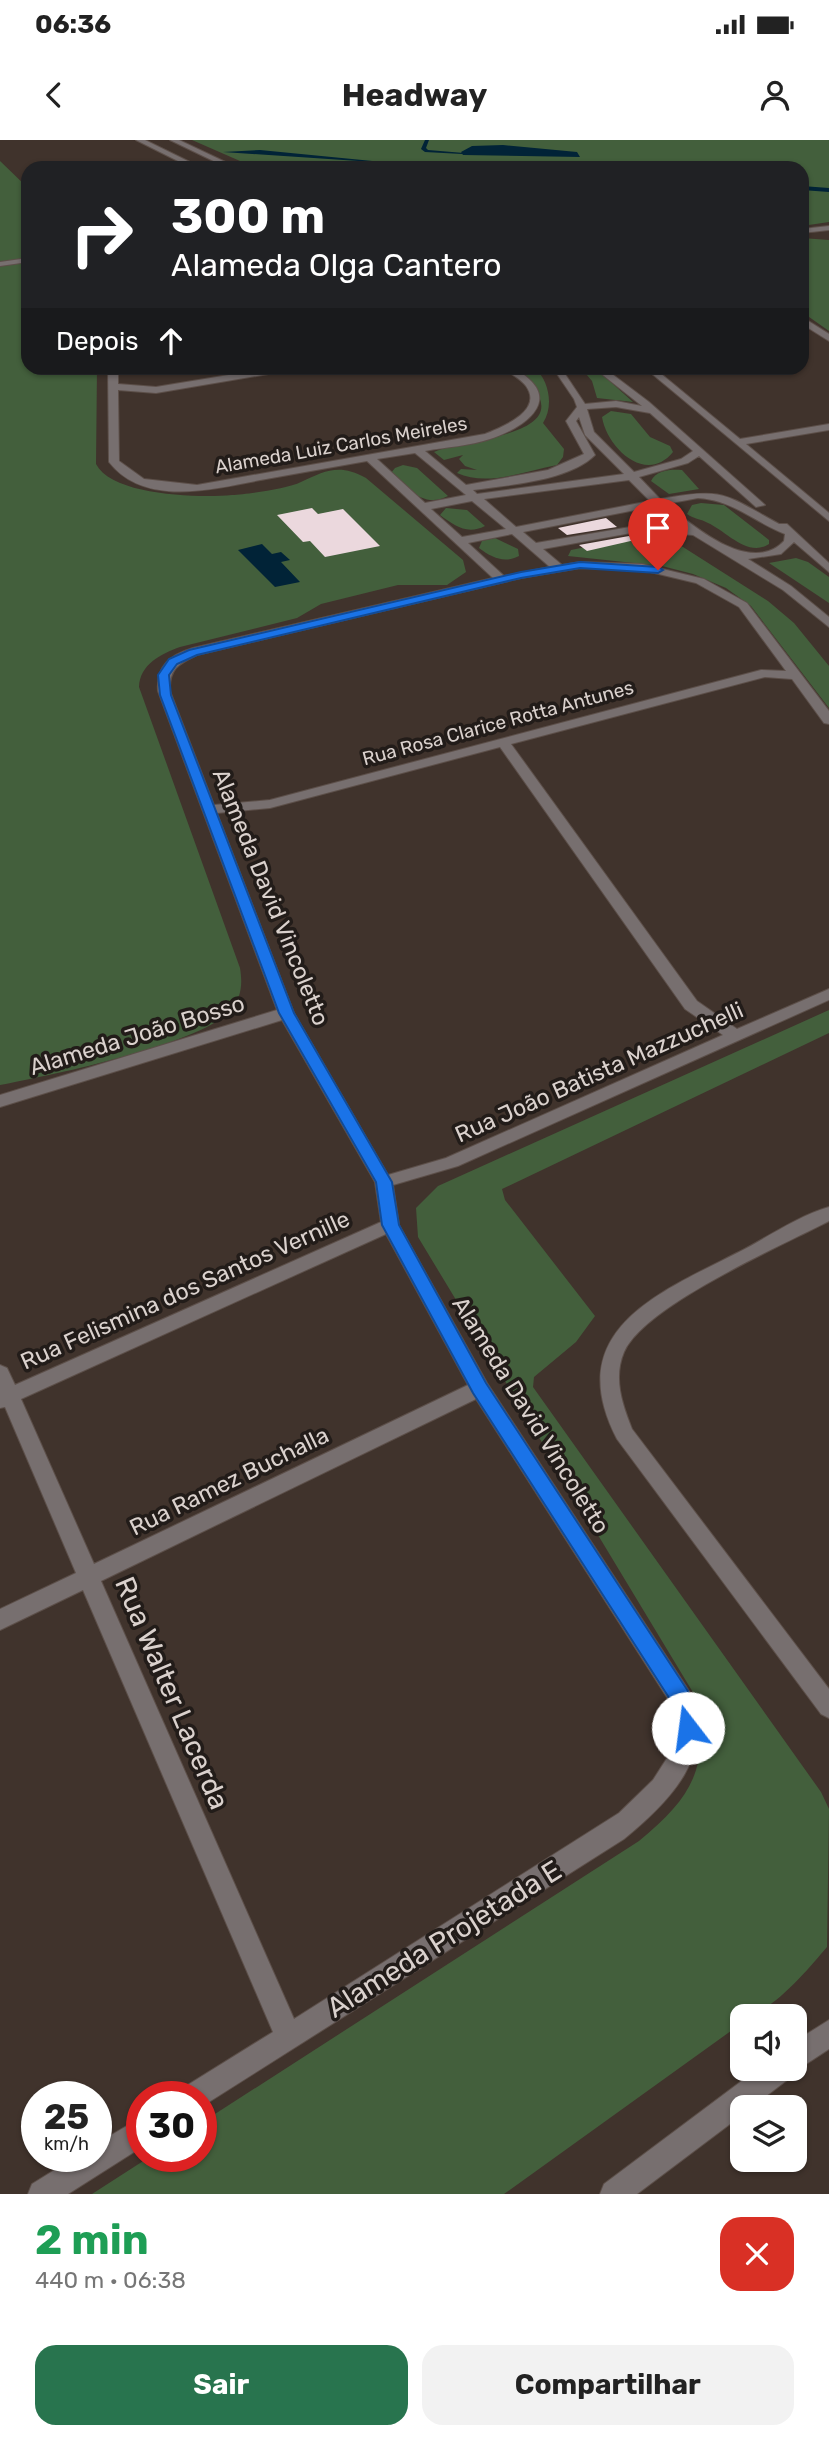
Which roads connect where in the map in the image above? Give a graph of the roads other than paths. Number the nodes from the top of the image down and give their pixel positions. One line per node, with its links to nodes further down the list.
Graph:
1 (139, 140): 3 (street)
2 (173, 140): 4 (street)
3 (183, 161)
4 (219, 161)
5 (829, 228): 6 (street)
6 (809, 231)
7 (809, 233): 8 (street)
8 (829, 236)
9 (21, 261): 10 (street)
10 (0, 264)
11 (809, 325): 12 (street)
12 (825, 335)
13 (113, 375): 19 (street)
14 (245, 375): 19 (street)
15 (517, 375): 24 (street, Alameda Luiz Carlos Meireles)
16 (561, 375): 20 (street)
17 (608, 375): 21 (street)
18 (657, 375): 23 (street)
19 (113, 387): 26 (street, Alameda Luiz Carlos Meireles)
20 (582, 407): 21 (street); 27 (street); 28 (street)
21 (654, 411): 25 (street)
22 (829, 427): 23 (street)
23 (738, 442): 32 (street)
24 (417, 449): 26 (street, Alameda Luiz Carlos Meireles); 28 (street)
25 (700, 451): 27 (street); 35 (street)
26 (369, 458): 31 (street)
27 (630, 475): 29 (street); 30 (street)
28 (464, 488): 29 (street)
29 (475, 497): 31 (street); 33 (street)
30 (657, 502): 33 (street); 34 (street); 35 (street)
31 (423, 508): 36 (street)
32 (829, 518)
33 (514, 530): 36 (street); 37 (street)
34 (698, 533): 37 (street); 38 (street)
35 (791, 533): 38 (street); 40 (street)
36 (460, 541): 41 (street)
37 (534, 547): 39 (street)
38 (729, 552): 42 (street)
39 (559, 568): 41 (street); 43 (street)
40 (829, 569)
41 (502, 580): 46 (street, Alameda David Vincoletto)
42 (829, 623)
43 (796, 676): 44 (street); 45 (street, Rua Rosa Clarice Rotta Antunes)
44 (829, 720)
45 (503, 742): 46 (street, Rua Rosa Clarice Rotta Antunes); 49 (street)
46 (210, 810): 48 (street, Alameda David Vincoletto)
47 (829, 994): 49 (street, Rua João Batista Mazzuchelli)
48 (286, 1013): 50 (street, Alameda João Bosso); 51 (street, Alameda David Vincoletto)
49 (736, 1035): 51 (street, Rua João Batista Mazzuchelli)
50 (0, 1101)
51 (384, 1182): 53 (street, Alameda David Vincoletto)
52 (829, 1213): 59 (street)
53 (390, 1225): 55 (street, Alameda David Vincoletto); 56 (street, Rua Felismina dos Santos Vernille)
54 (0, 1373): 56 (street, Rua Walter Lacerda)
55 (480, 1388): 57 (street, Rua Ramez Buchalla); 60 (street, Alameda David Vincoletto)
56 (5, 1398): 57 (street, Rua Walter Lacerda)
57 (89, 1578): 58 (street, Rua Ramez Buchalla); 62 (street, Rua Walter Lacerda)
58 (0, 1620)
59 (829, 1707)
60 (676, 1765): 62 (street, Alameda Projetada E)
61 (829, 2034): 63 (street)
62 (289, 2038): 65 (street, Alameda Projetada E)
63 (807, 2050)
64 (765, 2081): 68 (street)
65 (217, 2083)
66 (126, 2141): 67 (street)
67 (42, 2194)
68 (614, 2194)

